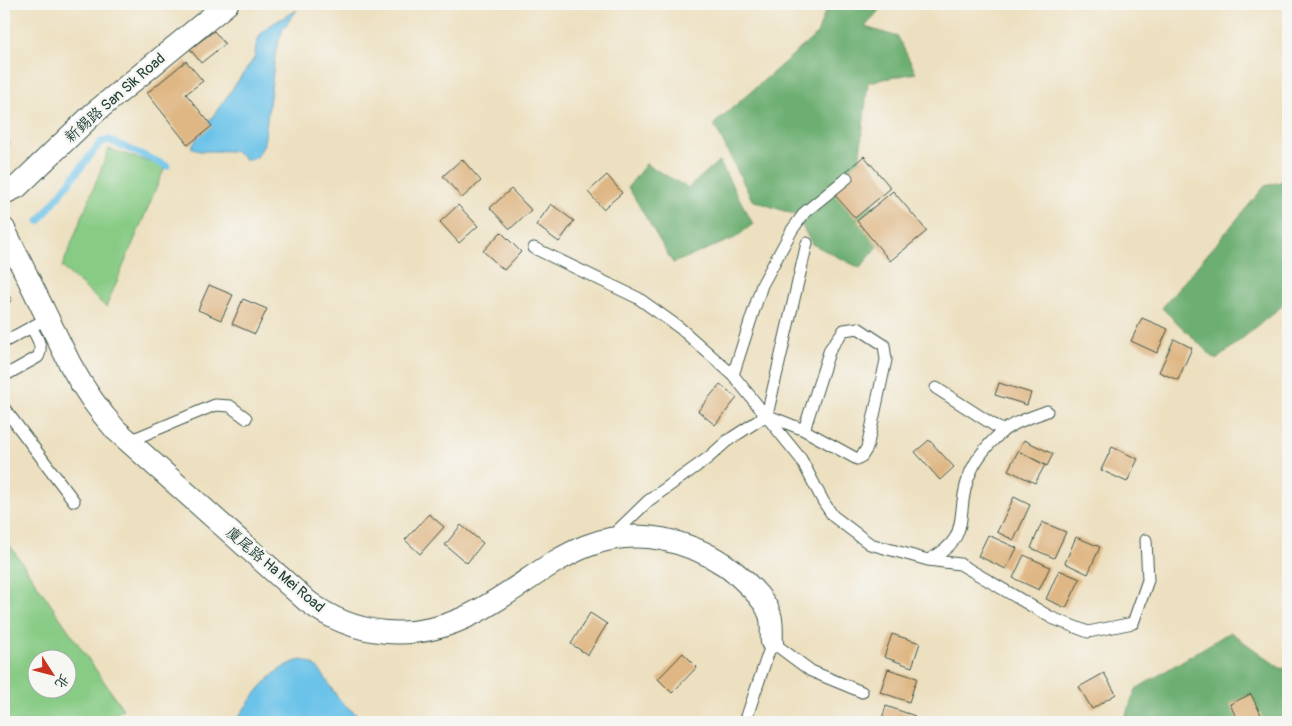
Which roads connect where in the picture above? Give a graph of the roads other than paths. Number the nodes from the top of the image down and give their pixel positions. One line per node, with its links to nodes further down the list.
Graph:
1 (227, 4): 3 (street, 新錫路 San Sik Road)
2 (848, 178): 9 (lane)
3 (4, 193)
4 (4, 229): 7 (street, 廈尾路 Ha Mei Road)
5 (807, 243): 14 (lane)
6 (534, 248): 9 (lane)
7 (39, 322): 8 (lane); 10 (lane); 18 (street, 廈尾路 Ha Mei Road)
8 (4, 342)
9 (733, 375): 14 (lane)
10 (4, 376)
11 (936, 388): 17 (lane)
12 (4, 408): 19 (lane)
13 (1047, 411): 17 (lane)
14 (767, 415): 16 (lane); 20 (lane); 22 (lane)
15 (246, 418): 18 (lane)
16 (804, 430): 16 (lane)
17 (1003, 431): 22 (lane)
18 (129, 441): 20 (street, 廈尾路 Ha Mei Road)
19 (74, 501)
20 (610, 538): 23 (street, 廈尾路 Ha Mei Road)
21 (1146, 540): 22 (lane)
22 (928, 560)
23 (772, 642): 24 (lane); 25 (lane)
24 (862, 692)
25 (746, 721)

